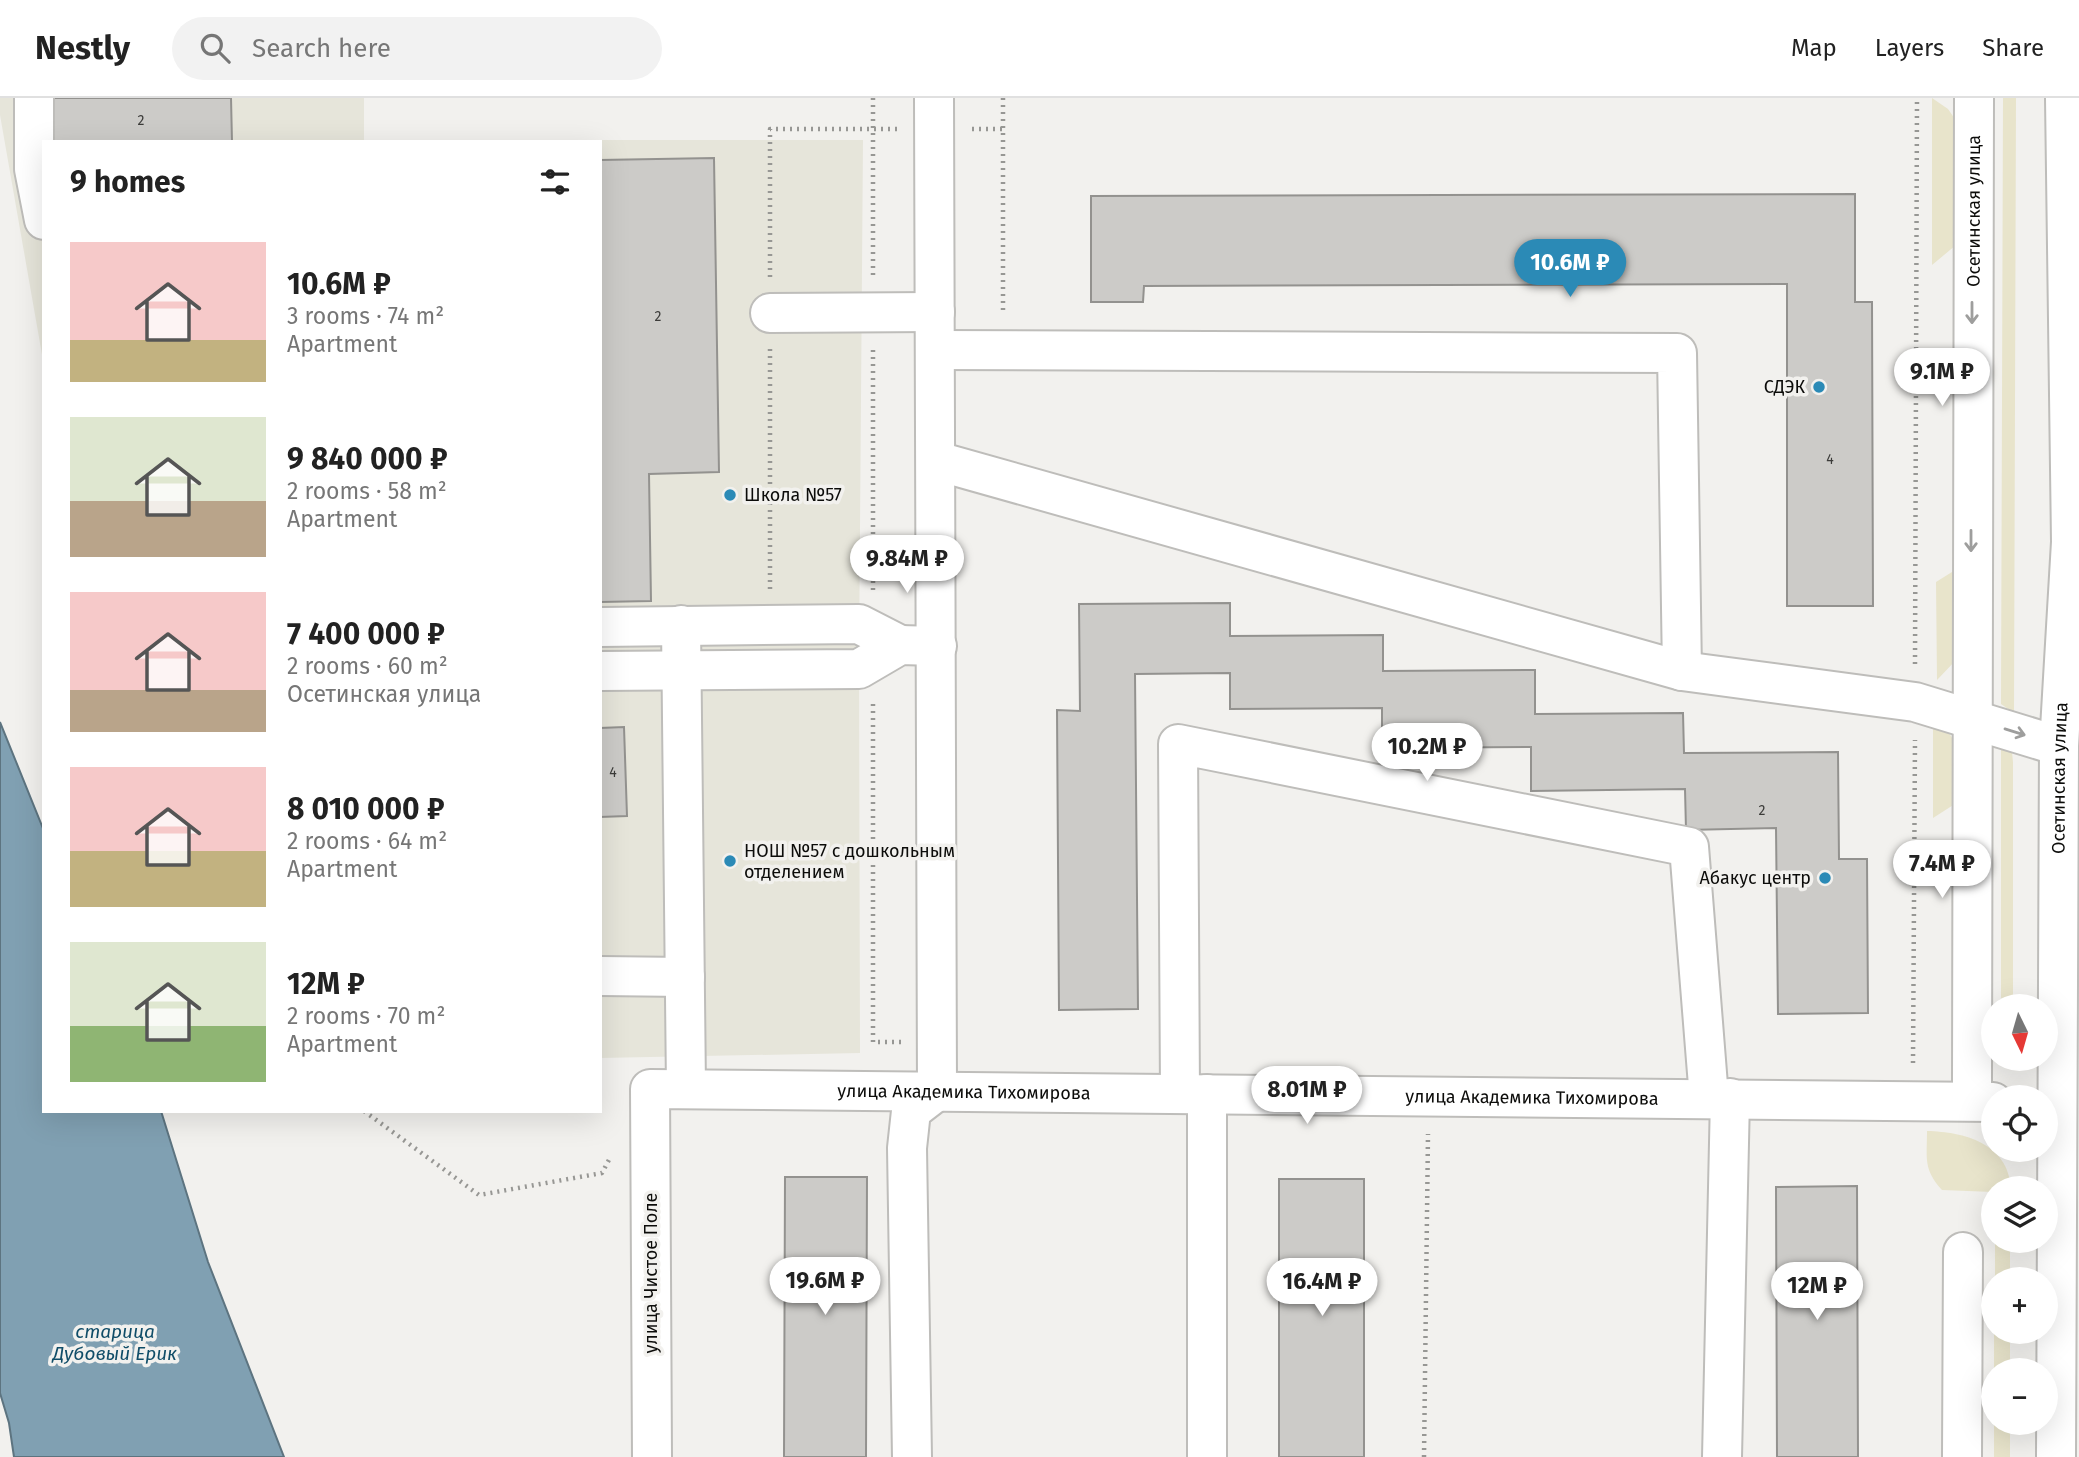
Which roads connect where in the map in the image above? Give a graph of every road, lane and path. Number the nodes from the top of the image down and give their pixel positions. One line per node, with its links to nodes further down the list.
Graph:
1 (34, 98): 8 (street)
2 (1003, 98): 7 (path)
3 (1917, 98): 20 (path)
4 (1974, 98): 24 (street, Осетинская улица, one-way to 24)
5 (2065, 98): 14 (street, Осетинская улица)
6 (934, 114): 7 (path); 9 (path); 10 (street)
7 (1003, 129): 12 (path)
8 (42, 210)
9 (770, 313): 10 (street); 16 (path)
10 (935, 313): 11 (street)
11 (936, 350): 12 (street); 13 (street)
12 (1003, 351): 23 (street)
13 (937, 461): 19 (street); 23 (street)
14 (2075, 541): 26 (street, Осетинская улица)
15 (681, 625): 16 (street); 17 (street); 22 (street, улица Чистое Поле)
16 (770, 625): 18 (street)
17 (602, 627)
18 (900, 645): 19 (street); 22 (street)
19 (937, 646): 32 (street)
20 (1915, 670)
21 (602, 671): 22 (street)
22 (681, 671): 28 (street, улица Чистое Поле)
23 (1682, 671): 24 (street)
24 (1970, 718): 26 (street, one-way to 26); 30 (street, Осетинская улица)
25 (1915, 738): 29 (path)
26 (2059, 746): 37 (street, Осетинская улица)
27 (602, 976): 28 (street)
28 (685, 978): 31 (street, улица Чистое Поле)
29 (1913, 1068)
30 (1983, 1085)
31 (668, 1089): 32 (street, улица Академика Тихомирова); 41 (street, улица Чистое Поле)
32 (937, 1091): 34 (street, улица Академика Тихомирова); 42 (street)
33 (1981, 1092): 36 (street, улица Академика Тихомирова)
34 (1194, 1094): 35 (street, улица Академика Тихомирова); 36 (street); 43 (street)
35 (1428, 1098): 36 (street, улица Академика Тихомирова); 44 (path)
36 (1719, 1098): 45 (street)
37 (2061, 1104): 47 (street, Осетинская улица)
38 (368, 1113): 39 (path)
39 (616, 1149)
40 (1963, 1252): 46 (street)
41 (653, 1457)
42 (912, 1457)
43 (1207, 1457)
44 (1424, 1457)
45 (1722, 1457)
46 (1962, 1457)
47 (2056, 1457)

